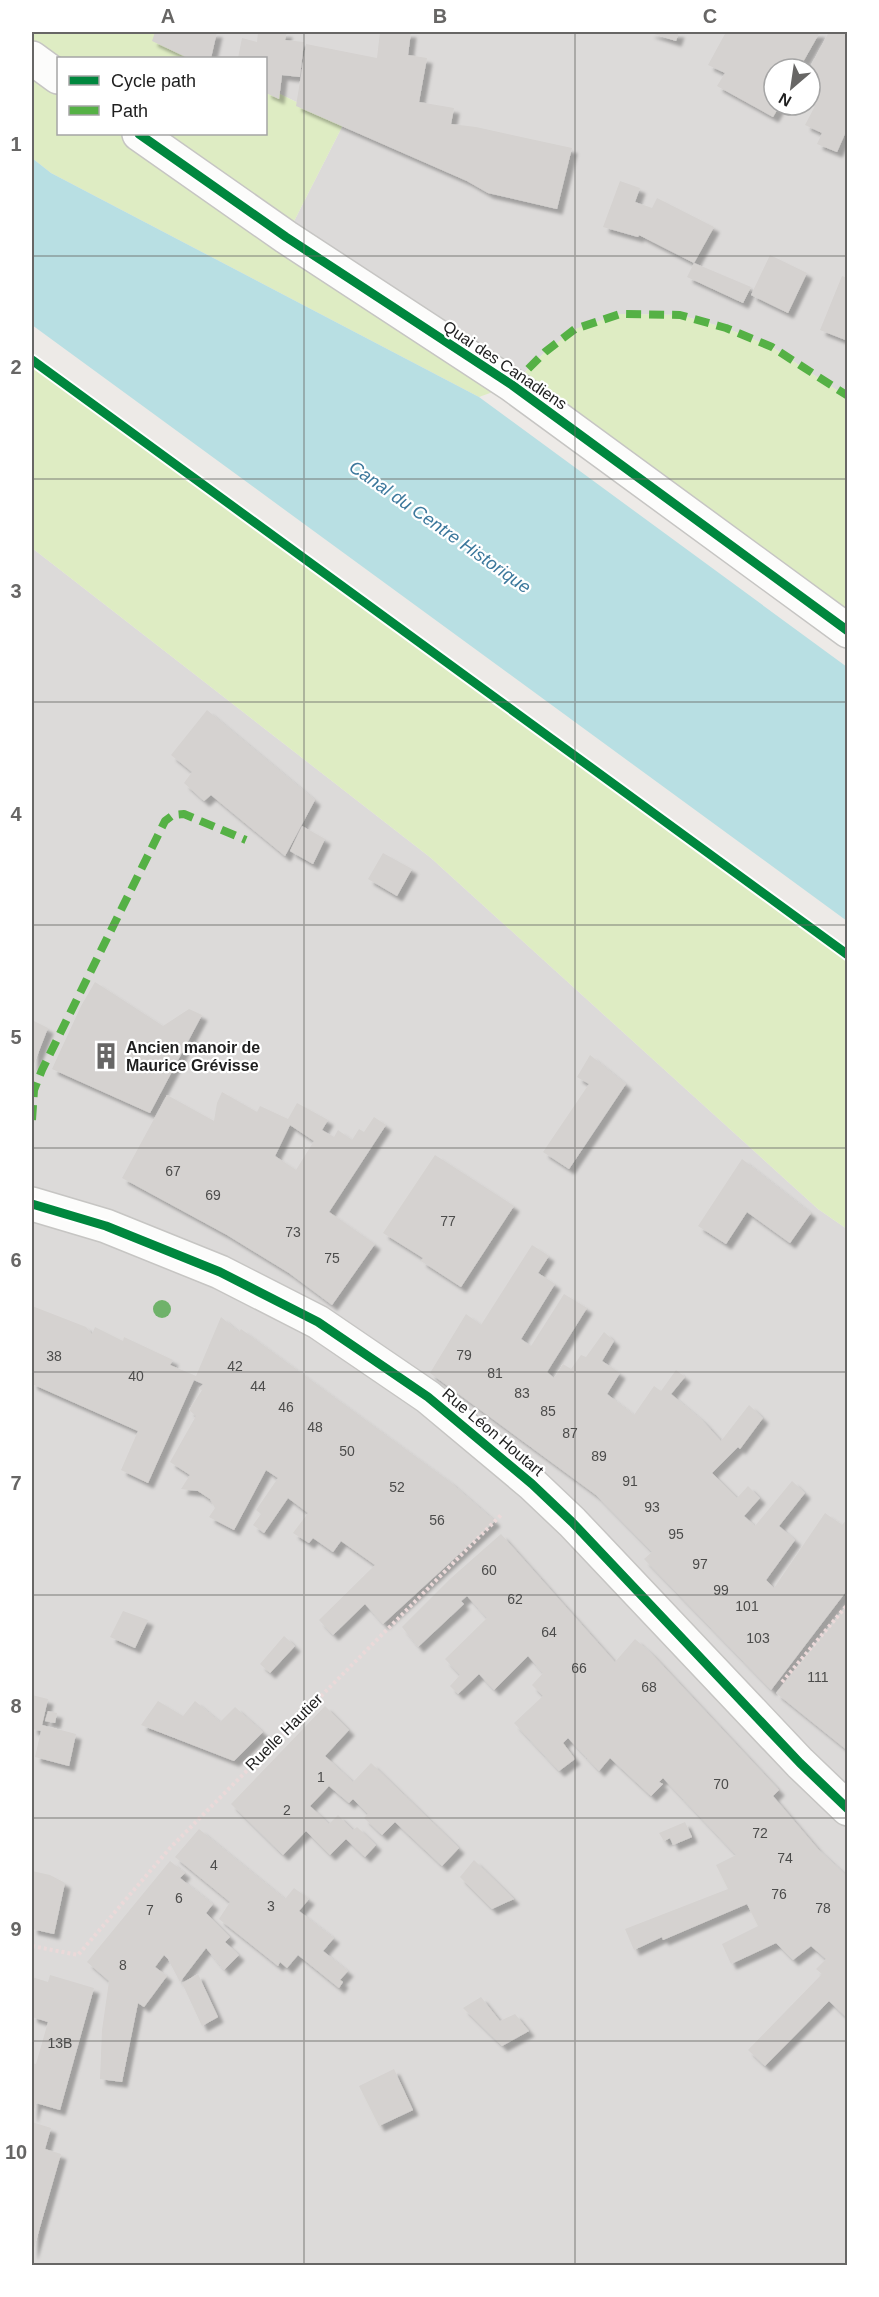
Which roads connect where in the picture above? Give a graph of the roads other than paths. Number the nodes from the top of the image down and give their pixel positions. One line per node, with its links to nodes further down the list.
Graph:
1 (32, 58): 2 (street)
2 (57, 76)
3 (140, 135): 4 (street, Quai des Canadiens)
4 (848, 631)
5 (32, 1204): 6 (street, Rue Léon Houtart)
6 (848, 1809)

